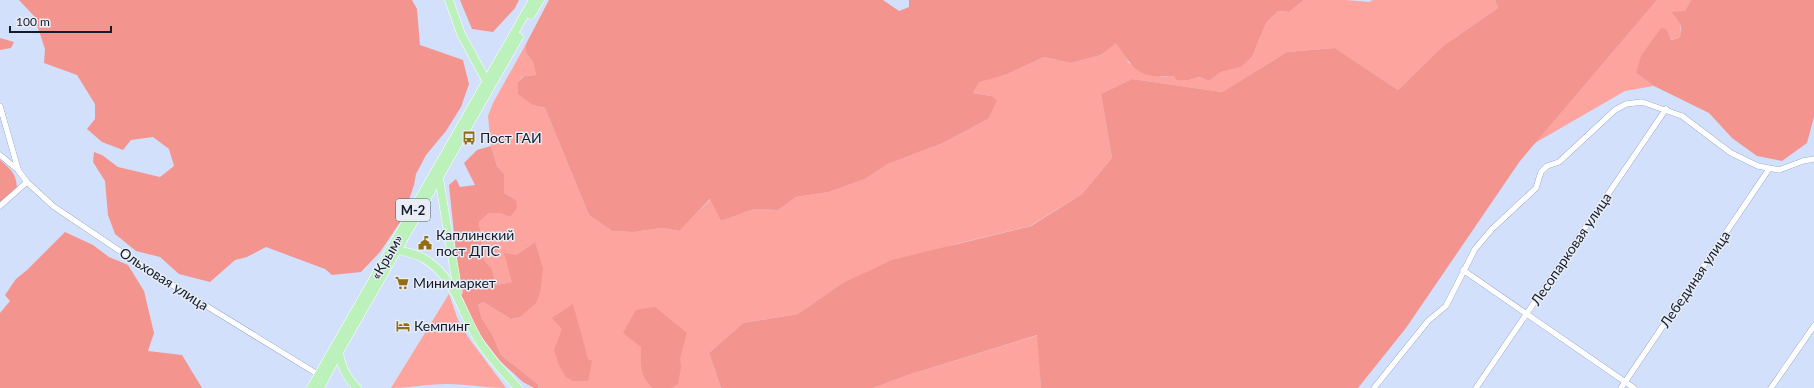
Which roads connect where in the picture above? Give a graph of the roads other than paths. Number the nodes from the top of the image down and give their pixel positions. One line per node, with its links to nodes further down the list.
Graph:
1 (449, 0): 4 (main road)
2 (533, 0): 4 (main road, «Крым» / М-2)
3 (540, 0): 4 (main road, «Крым» / М-2)
4 (490, 83): 11 (main road, «Крым» / М-2); 14 (main road, «Крым» / М-2)
5 (0, 106): 10 (street, Ольховая улица)
6 (1666, 109): 9 (street); 15 (street); 17 (street, Лесопарковая улица)
7 (0, 155): 10 (street, Ольховая улица)
8 (1814, 159): 9 (street)
9 (1769, 169): 22 (street, Лебединая улица)
10 (18, 170): 12 (street, Ольховая улица)
11 (439, 178): 14 (main road, «Крым» / М-2); 16 (main road)
12 (27, 182): 13 (street); 21 (street, Ольховая улица)
13 (0, 206)
14 (395, 249): 16 (main road); 19 (main road, «Крым» / М-2); 20 (main road, «Крым» / М-2)
15 (1462, 270): 17 (street); 27 (street)
16 (460, 303): 26 (main road)
17 (1527, 313): 22 (street); 28 (street, Лесопарковая улица)
18 (1814, 326): 31 (street)
19 (339, 339): 20 (main road); 21 (main road, «Крым» / М-2)
20 (339, 352): 24 (main road, М-2); 25 (main road)
21 (318, 375): 23 (main road, «Крым» / М-2)
22 (1625, 382): 29 (street, Лебединая улица); 30 (street)
23 (311, 388)
24 (320, 388)
25 (357, 388)
26 (518, 388)
27 (1374, 388)
28 (1476, 388)
29 (1621, 388)
30 (1634, 388)
31 (1771, 388)

